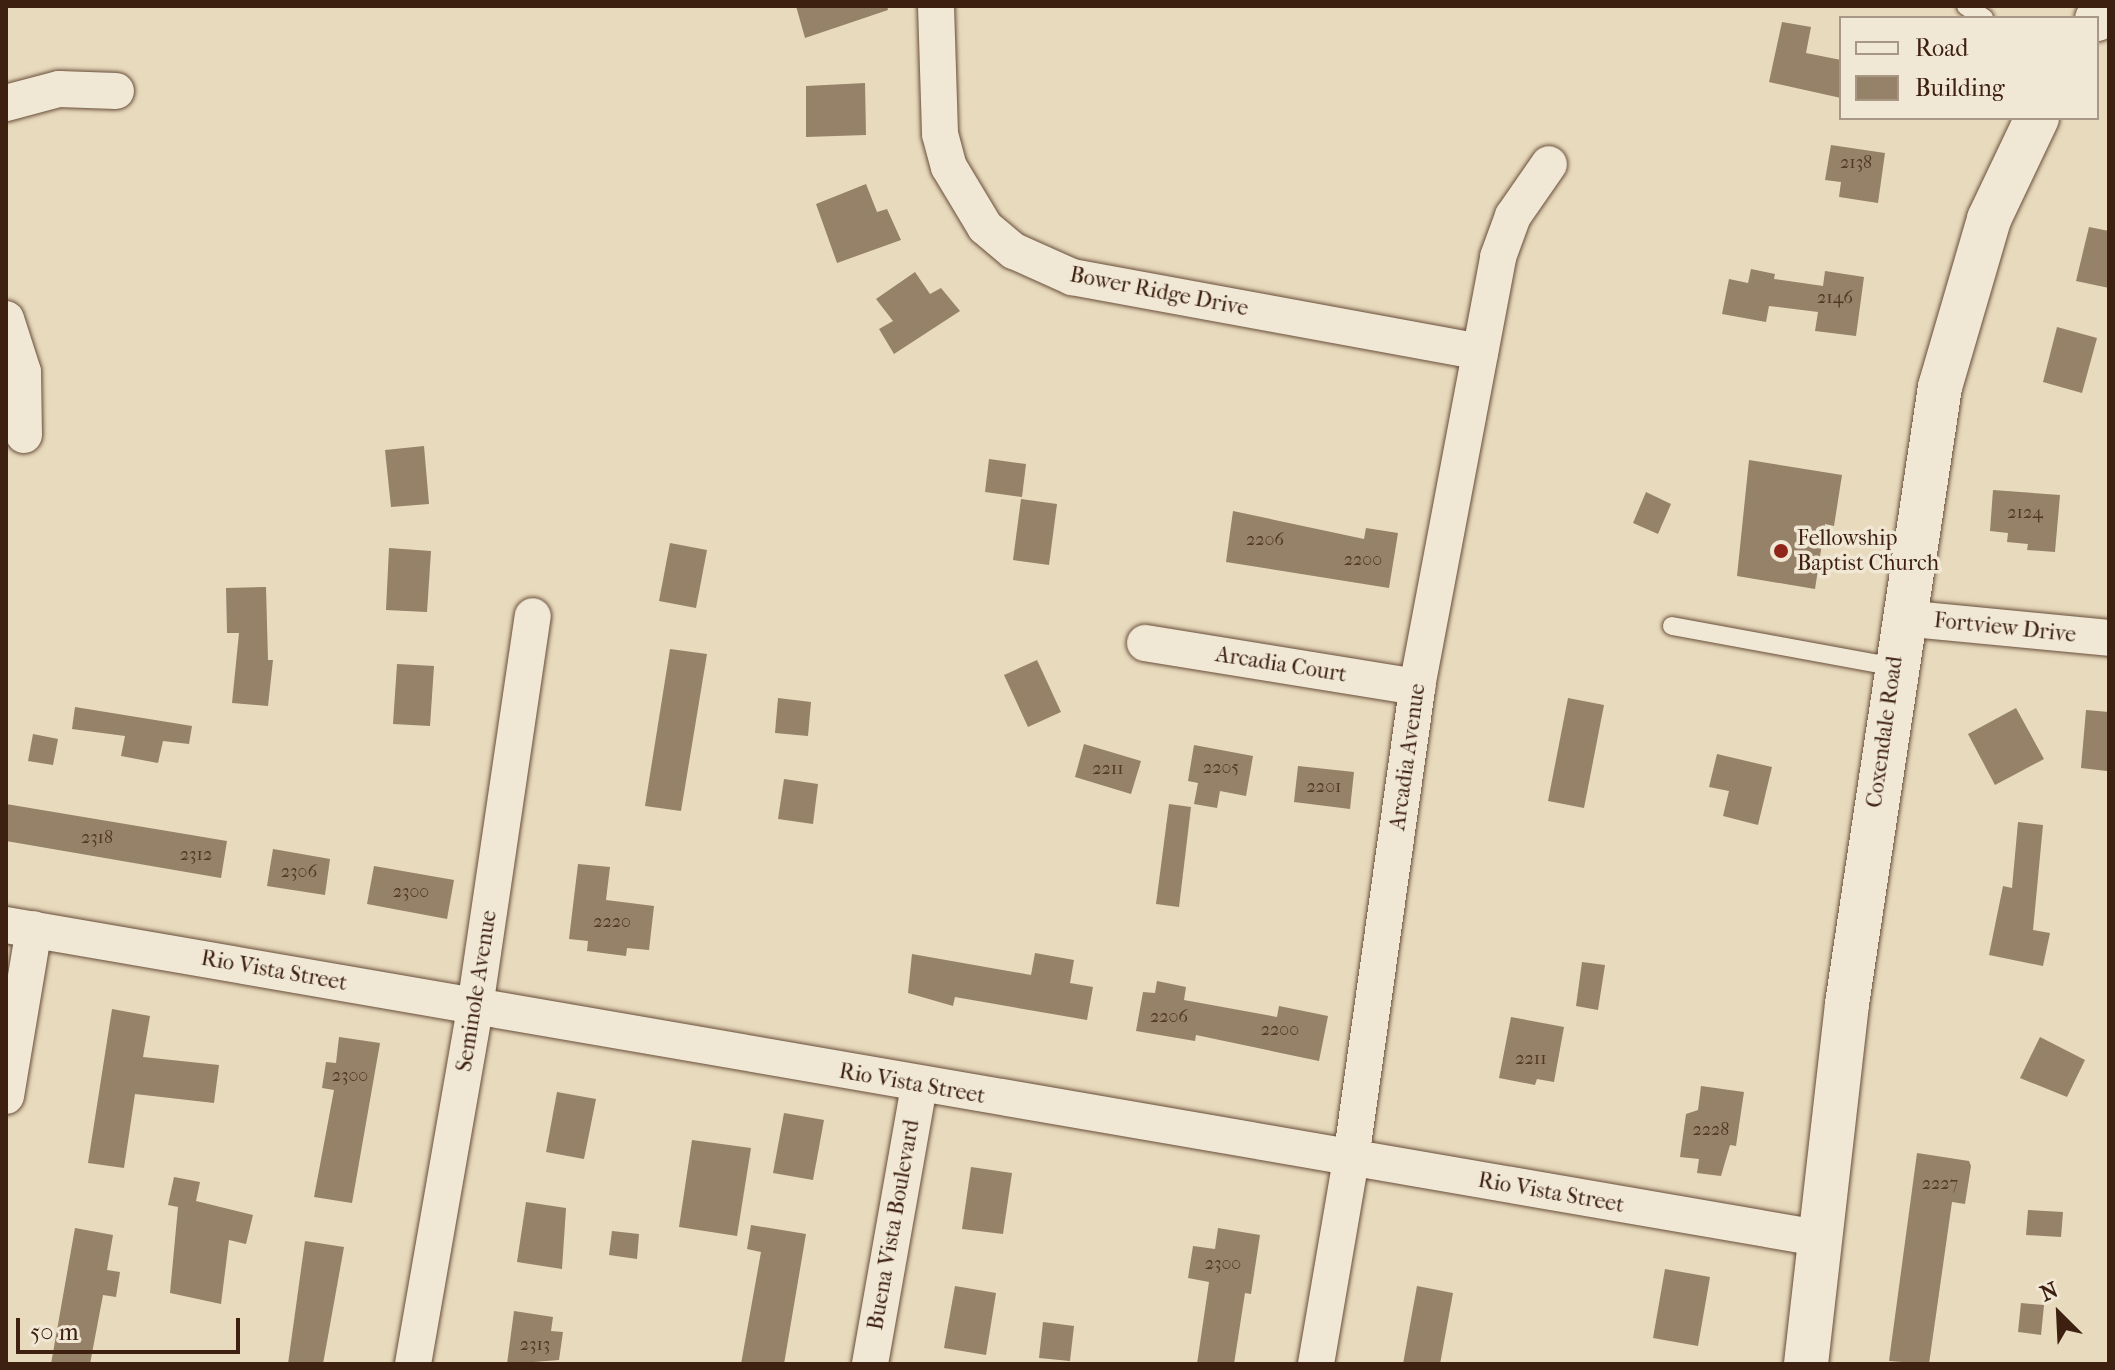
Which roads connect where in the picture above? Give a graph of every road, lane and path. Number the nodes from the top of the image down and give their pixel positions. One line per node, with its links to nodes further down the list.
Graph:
1 (936, 6): 7 (street, Bower Ridge Drive)
2 (116, 91): 3 (street)
3 (6, 103)
4 (2036, 120): 10 (street, Coxendale Road)
5 (1549, 164): 7 (street, Arcadia Avenue)
6 (6, 319): 8 (street)
7 (1480, 352): 15 (street, Arcadia Avenue)
8 (24, 435)
9 (533, 616): 17 (street, Seminole Avenue)
10 (1902, 618): 12 (street, Fortview Drive); 14 (street, Coxendale Road)
11 (1672, 626): 14 (lane)
12 (2109, 638)
13 (1145, 643): 15 (street, Arcadia Court)
14 (1895, 667): 21 (street, Coxendale Road)
15 (1417, 687): 20 (street, Arcadia Avenue)
16 (20, 927): 17 (street, Rio Vista Street); 19 (street)
17 (475, 1007): 18 (street, Rio Vista Street); 22 (street, Seminole Avenue)
18 (919, 1085): 20 (street, Rio Vista Street); 23 (street, Buena Vista Boulevard)
19 (6, 1096)
20 (1351, 1159): 21 (street, Rio Vista Street); 24 (street, Arcadia Avenue)
21 (1819, 1238): 25 (street, Coxendale Road)
22 (413, 1364)
23 (870, 1364)
24 (1316, 1364)
25 (1806, 1364)

